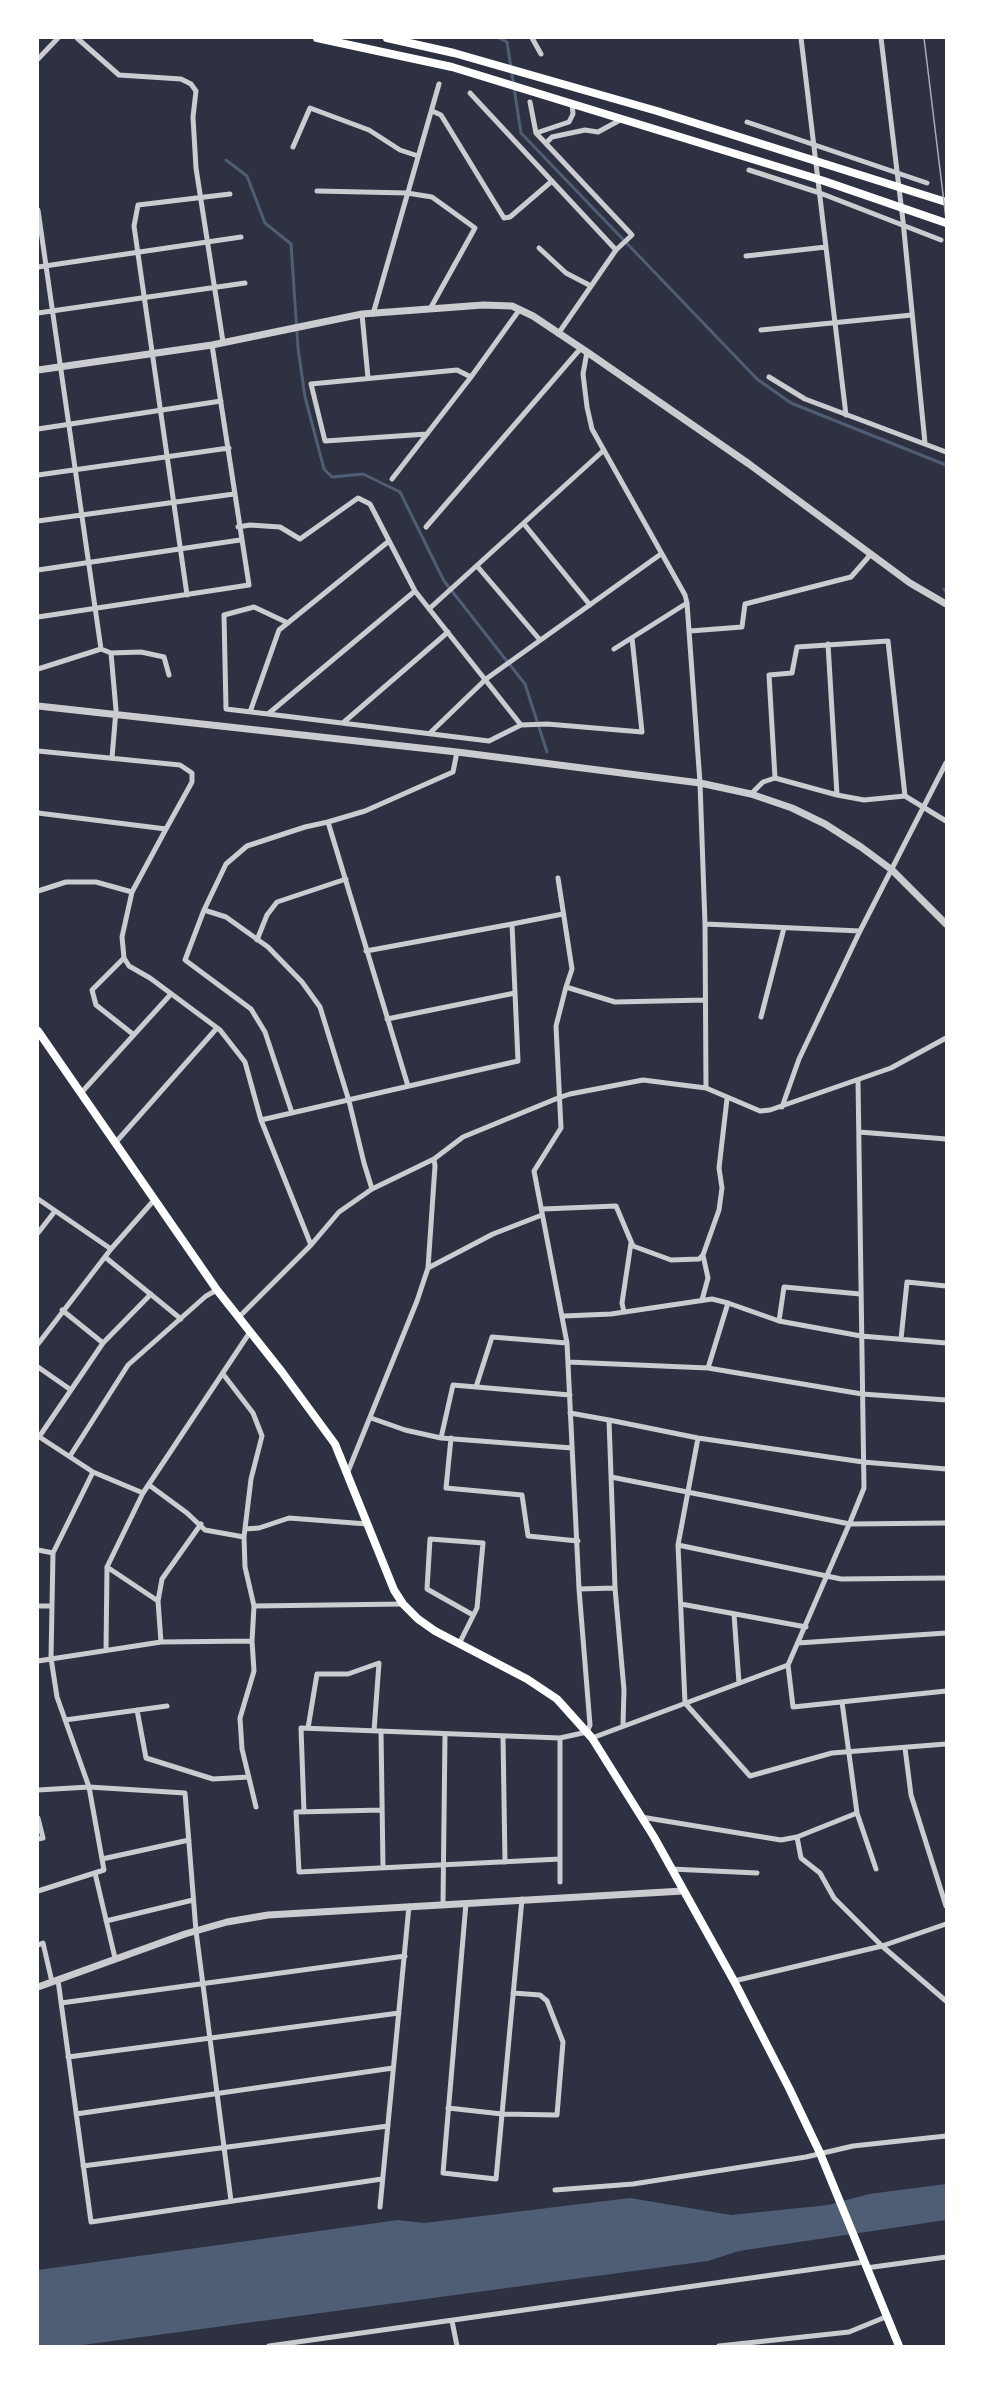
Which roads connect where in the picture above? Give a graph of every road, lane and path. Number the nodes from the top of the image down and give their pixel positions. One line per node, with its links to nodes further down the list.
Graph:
1 (58, 38): 9 (street)
2 (77, 38): 30 (street)
3 (317, 38): 13 (highway)
4 (387, 38): 31 (highway)
5 (532, 38): 8 (street)
6 (801, 38): 19 (street)
7 (881, 38): 23 (street)
8 (541, 54)
9 (38, 59)
10 (439, 84): 14 (street)
11 (470, 93): 24 (street)
12 (530, 102): 17 (street)
13 (572, 103): 15 (highway); 17 (street)
14 (432, 111): 21 (street); 24 (street)
15 (624, 118): 18 (street); 34 (highway)
16 (747, 122): 19 (street)
17 (536, 133): 18 (street)
18 (546, 144): 41 (street)
19 (814, 145): 23 (street); 28 (street)
20 (293, 147): 21 (street)
21 (418, 156): 27 (street)
22 (749, 170): 28 (street)
23 (897, 173): 25 (street); 35 (street)
24 (552, 181): 41 (street)
25 (927, 183)
26 (317, 191): 27 (street)
27 (407, 193): 50 (street); 55 (street)
28 (820, 193): 35 (street); 39 (street)
29 (230, 194): 30 (street)
30 (201, 198): 38 (street); 42 (street)
31 (946, 202)
32 (38, 210): 33 (street)
33 (38, 221): 44 (street)
34 (946, 223)
35 (903, 224): 37 (street); 56 (street)
36 (241, 237): 38 (street)
37 (941, 240)
38 (206, 242): 42 (street); 48 (street)
39 (826, 247): 43 (street); 57 (street)
40 (539, 248): 47 (street)
41 (616, 250): 47 (street)
42 (137, 252): 44 (street); 49 (street)
43 (746, 256)
44 (45, 266): 45 (street); 52 (street)
45 (38, 267)
46 (245, 283): 48 (street)
47 (591, 286): 59 (street)
48 (214, 287): 49 (street); 60 (street)
49 (145, 297): 52 (street); 63 (street)
50 (430, 309): 51 (street); 55 (street)
51 (520, 309): 59 (street); 66 (street)
52 (51, 311): 53 (street); 64 (street)
53 (38, 313)
54 (362, 314): 55 (street); 60 (street); 68 (street)
55 (373, 314)
56 (912, 315): 57 (street); 75 (street)
57 (835, 322): 58 (street); 71 (street)
58 (761, 330)
59 (558, 334): 62 (street)
60 (223, 342): 61 (street)
61 (212, 345): 63 (street); 69 (street)
62 (584, 350): 77 (street); 89 (street); 93 (street)
63 (151, 353): 64 (street); 70 (street)
64 (59, 367): 65 (street); 72 (street)
65 (38, 370)
66 (471, 377): 68 (street); 74 (street)
67 (769, 377): 71 (street)
68 (368, 378): 74 (street)
69 (221, 401): 70 (street); 76 (street)
70 (160, 410): 72 (street); 79 (street)
71 (846, 415): 75 (street)
72 (67, 424): 73 (street); 80 (street)
73 (38, 429)
74 (427, 434): 82 (street)
75 (925, 443): 78 (street)
76 (229, 448): 79 (street); 83 (street)
77 (604, 450): 87 (street); 94 (street)
78 (946, 452)
79 (167, 456): 80 (street); 84 (street)
80 (74, 468): 81 (street); 85 (street)
81 (38, 475)
82 (392, 479)
83 (234, 494): 84 (street); 88 (street)
84 (173, 502): 85 (street); 92 (street)
85 (82, 515): 86 (street); 95 (street)
86 (38, 521)
87 (524, 524): 96 (street); 101 (street)
88 (238, 527): 90 (street); 91 (street)
89 (426, 527)
90 (240, 540): 92 (street); 99 (street)
91 (389, 541): 98 (street); 106 (street)
92 (180, 549): 95 (street); 99 (street)
93 (871, 554): 102 (street); 107 (street)
94 (661, 555): 100 (street); 101 (street)
95 (88, 563): 97 (street); 103 (street)
96 (477, 566): 104 (street); 110 (street)
97 (38, 570)
98 (415, 591): 104 (street); 120 (street)
99 (187, 595): 103 (street)
100 (687, 603): 107 (street); 109 (street)
101 (590, 605): 110 (street)
102 (946, 605)
103 (95, 609): 105 (street); 112 (street)
104 (429, 609): 108 (street)
105 (38, 617)
106 (288, 622): 119 (street); 119 (street)
107 (690, 631): 130 (street)
108 (448, 632): 117 (street); 122 (street)
109 (632, 638): 113 (street); 123 (street)
110 (540, 640): 117 (street)
111 (828, 644): 129 (street); 132 (street); 133 (street)
112 (102, 649): 114 (street); 115 (street)
113 (615, 650)
114 (111, 653): 116 (street); 121 (street)
115 (38, 669)
116 (169, 675)
117 (486, 678): 123 (street); 124 (street)
118 (38, 706): 121 (street)
119 (250, 712): 120 (street)
120 (268, 714): 122 (street)
121 (115, 715): 126 (street); 127 (street)
122 (344, 722): 124 (street)
123 (521, 725): 124 (street)
124 (430, 733)
125 (38, 751): 127 (street)
126 (457, 752): 130 (street); 137 (street)
127 (112, 758): 138 (street)
128 (946, 763): 134 (street)
129 (775, 778): 131 (street); 132 (street)
130 (700, 783): 131 (street); 147 (street)
131 (751, 794): 139 (street)
132 (837, 795): 133 (street)
133 (905, 796): 134 (street)
134 (923, 806): 136 (street); 139 (street)
135 (38, 813): 138 (street)
136 (946, 821)
137 (328, 822): 141 (street); 144 (street)
138 (166, 829): 143 (street)
139 (892, 870): 148 (street); 150 (street)
140 (558, 878): 145 (street)
141 (346, 879): 151 (street); 152 (street)
142 (38, 891): 143 (street)
143 (132, 892): 153 (street)
144 (204, 910): 151 (street); 172 (street)
145 (563, 914): 146 (street); 154 (street)
146 (512, 924): 152 (street); 155 (street)
147 (705, 924): 149 (street); 157 (street)
148 (946, 924)
149 (784, 928): 150 (street); 158 (street)
150 (860, 932): 171 (street)
151 (257, 940): 170 (street)
152 (366, 951): 159 (street)
153 (124, 958): 156 (street); 162 (street)
154 (566, 987): 157 (street); 168 (street)
155 (515, 993): 159 (street); 165 (street)
156 (171, 994): 160 (street); 162 (street)
157 (705, 1000): 166 (street)
158 (761, 1017)
159 (387, 1020): 165 (street)
160 (217, 1028): 173 (street); 176 (street)
161 (38, 1031): 167 (main road)
162 (134, 1035): 167 (street)
163 (946, 1038): 164 (street)
164 (858, 1080): 171 (street); 174 (street)
165 (408, 1086): 170 (street)
166 (706, 1088): 168 (street); 169 (street)
167 (81, 1093): 176 (main road)
168 (558, 1098): 177 (street); 182 (street)
169 (727, 1099): 171 (street); 187 (street)
170 (349, 1101): 172 (street); 178 (street)
171 (782, 1107)
172 (292, 1113): 173 (street)
173 (261, 1120): 185 (street)
174 (859, 1132): 175 (street); 193 (street)
175 (946, 1139)
176 (116, 1142): 180 (main road)
177 (434, 1159): 178 (street); 189 (street)
178 (372, 1189): 185 (street)
179 (38, 1199): 181 (street)
180 (155, 1199): 186 (street); 191 (main road)
181 (55, 1211): 183 (street); 186 (street)
182 (542, 1212): 184 (street); 189 (street); 198 (street)
183 (38, 1233)
184 (631, 1243): 187 (street); 197 (street)
185 (311, 1245): 199 (street)
186 (111, 1250): 188 (street)
187 (703, 1255): 194 (street)
188 (105, 1257): 192 (street); 196 (street)
189 (428, 1268): 219 (street)
190 (946, 1286): 204 (street)
191 (217, 1290): 199 (main road); 200 (street)
192 (151, 1294): 200 (street); 205 (street)
193 (860, 1294): 201 (street); 203 (street)
194 (702, 1300): 195 (street); 197 (street)
195 (728, 1303): 201 (street); 211 (street)
196 (62, 1310): 205 (street); 208 (street)
197 (624, 1312): 198 (street)
198 (564, 1316): 206 (street)
199 (239, 1317): 202 (main road)
200 (181, 1319): 226 (street)
201 (779, 1321): 203 (street)
202 (250, 1332): 212 (street); 230 (main road)
203 (861, 1336): 204 (street); 215 (street)
204 (901, 1339): 207 (street)
205 (103, 1343): 214 (street)
206 (567, 1343): 209 (street); 213 (street)
207 (946, 1343)
208 (38, 1344)
209 (568, 1362): 211 (street); 216 (street)
210 (38, 1367): 214 (street)
211 (708, 1368): 215 (street)
212 (223, 1374): 232 (street); 239 (street)
213 (476, 1387): 216 (street); 222 (street)
214 (71, 1390): 221 (street)
215 (862, 1394): 217 (street); 227 (street)
216 (570, 1395): 218 (street)
217 (946, 1400)
218 (570, 1413): 220 (street); 225 (street)
219 (371, 1418): 222 (street); 230 (street)
220 (609, 1420): 224 (street); 231 (street)
221 (38, 1437): 226 (street)
222 (441, 1438): 223 (street)
223 (451, 1438): 225 (street); 241 (street)
224 (699, 1438): 227 (street); 233 (street)
225 (572, 1448): 241 (street)
226 (70, 1456): 229 (street)
227 (863, 1462): 228 (street); 238 (street)
228 (946, 1469)
229 (93, 1472): 234 (street); 244 (street)
230 (347, 1474): 237 (main road)
231 (611, 1477): 233 (street); 248 (street)
232 (149, 1485): 234 (street); 236 (street)
233 (688, 1492): 238 (street); 242 (street)
234 (143, 1493): 245 (street)
235 (946, 1523): 238 (street)
236 (201, 1524): 240 (street); 250 (street)
237 (367, 1524): 239 (street); 251 (main road)
238 (850, 1524): 246 (street)
239 (245, 1529): 240 (street)
240 (244, 1537): 255 (street)
241 (578, 1541): 249 (street)
242 (678, 1545): 246 (street); 252 (street)
243 (38, 1550): 244 (street)
244 (53, 1553): 254 (street)
245 (107, 1567): 250 (street); 264 (street)
246 (827, 1575): 247 (street); 258 (street)
247 (946, 1578)
248 (615, 1588): 249 (street); 275 (street)
249 (579, 1589): 279 (street)
250 (159, 1601): 261 (street)
251 (403, 1604): 255 (street); 263 (main road)
252 (681, 1604): 256 (street); 271 (street)
253 (38, 1606): 254 (street)
254 (52, 1606): 265 (street)
255 (254, 1606): 260 (street)
256 (734, 1614): 258 (street); 268 (street)
257 (473, 1615): 257 (street); 263 (street)
258 (806, 1627): 262 (street)
259 (946, 1633): 262 (street)
260 (252, 1641): 261 (street); 285 (street)
261 (161, 1642): 264 (street)
262 (798, 1643): 267 (street)
263 (459, 1644): 279 (main road)
264 (106, 1650): 265 (street)
265 (51, 1658): 266 (street); 274 (street)
266 (38, 1661)
267 (788, 1665): 268 (street); 270 (street)
268 (739, 1683): 271 (street)
269 (946, 1691): 270 (street)
270 (842, 1702): 284 (street)
271 (685, 1703): 275 (street); 284 (street)
272 (167, 1706): 273 (street)
273 (137, 1710): 274 (street); 285 (street)
274 (65, 1720): 286 (street)
275 (623, 1725): 279 (street)
276 (308, 1728): 277 (street); 277 (street); 290 (street)
277 (378, 1731): 278 (street); 289 (street)
278 (445, 1734): 280 (street); 300 (street)
279 (589, 1735): 281 (street); 292 (main road)
280 (503, 1736): 281 (street); 299 (street)
281 (560, 1738): 298 (street)
282 (946, 1744): 283 (street)
283 (905, 1748): 284 (street); 314 (street)
284 (849, 1753): 291 (street)
285 (249, 1777): 288 (street)
286 (89, 1787): 287 (street); 296 (street); 297 (street)
287 (38, 1790)
288 (256, 1807)
289 (382, 1810): 290 (street); 301 (street)
290 (304, 1812): 301 (street)
291 (857, 1813): 294 (street); 303 (street)
292 (641, 1817): 294 (street); 302 (main road)
293 (38, 1818): 295 (street)
294 (796, 1837): 319 (street)
295 (38, 1839)
296 (189, 1840): 297 (street); 310 (street)
297 (102, 1859): 304 (street)
298 (560, 1859): 299 (street); 306 (street)
299 (505, 1862): 300 (street)
300 (444, 1865): 301 (street); 312 (street)
301 (383, 1868)
302 (671, 1869): 305 (street); 308 (main road)
303 (876, 1869)
304 (95, 1873): 307 (street); 315 (street)
305 (757, 1873)
306 (560, 1882)
307 (38, 1891)
308 (683, 1891): 309 (street); 323 (main road)
309 (522, 1899): 311 (street); 326 (street)
310 (193, 1900): 315 (street); 317 (street)
311 (466, 1903): 312 (street); 334 (street)
312 (443, 1904): 313 (street)
313 (409, 1906): 317 (street); 320 (street)
314 (946, 1906)
315 (106, 1921): 321 (street)
316 (946, 1924): 319 (street)
317 (196, 1931): 321 (street); 324 (street)
318 (38, 1945): 322 (street)
319 (882, 1946): 323 (street); 327 (street)
320 (405, 1956): 324 (street); 329 (street)
321 (115, 1958): 322 (street)
322 (55, 1981): 325 (street); 328 (street)
323 (734, 1981): 340 (main road)
324 (202, 1984): 328 (street); 330 (street)
325 (38, 1987)
326 (513, 1993): 336 (street); 336 (street)
327 (946, 2001)
328 (61, 2003): 331 (street)
329 (399, 2013): 330 (street); 332 (street)
330 (210, 2038): 331 (street); 333 (street)
331 (68, 2057): 335 (street)
332 (393, 2068): 333 (street); 337 (street)
333 (217, 2093): 335 (street); 339 (street)
334 (448, 2108): 336 (street); 336 (street)
335 (76, 2114): 341 (street)
336 (502, 2114)
337 (388, 2126): 339 (street); 342 (street)
338 (946, 2136): 340 (street)
339 (224, 2147): 341 (street); 344 (street)
340 (820, 2153): 343 (street); 347 (main road)
341 (83, 2166): 344 (street)
342 (382, 2180): 344 (street); 345 (street)
343 (555, 2190)
344 (231, 2201)
345 (380, 2207)
346 (946, 2257): 347 (street)
347 (863, 2261): 348 (main road); 349 (street)
348 (888, 2316): 352 (street); 353 (main road)
349 (452, 2321): 350 (street); 351 (street)
350 (269, 2346)
351 (457, 2346)
352 (719, 2346)
353 (899, 2346)

